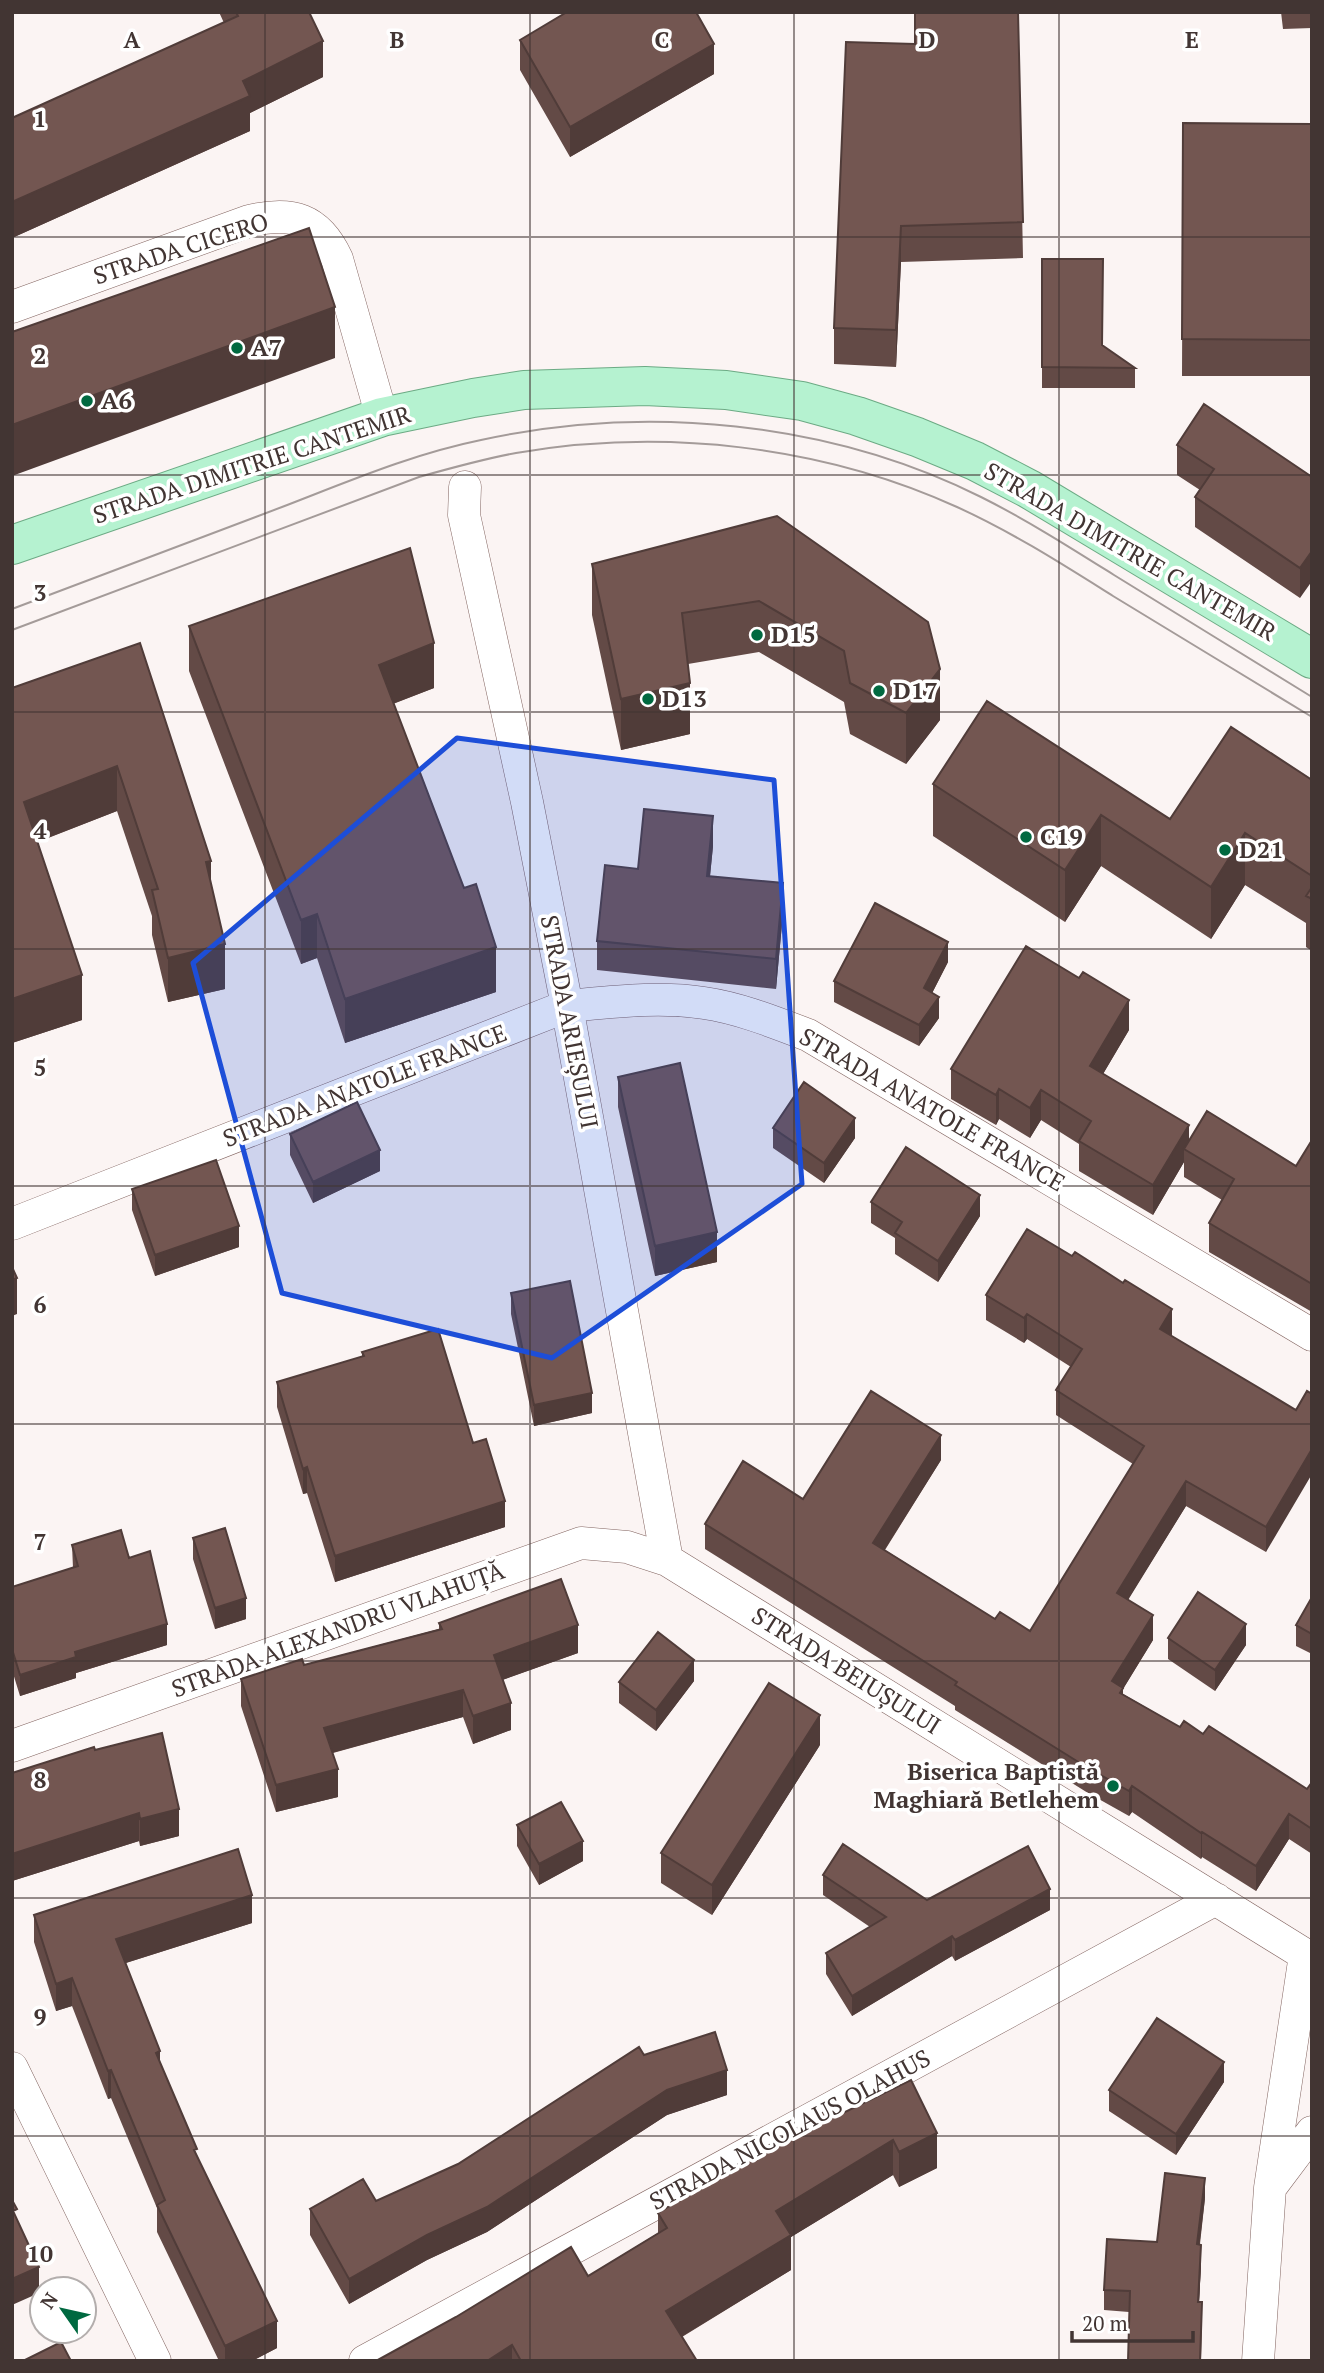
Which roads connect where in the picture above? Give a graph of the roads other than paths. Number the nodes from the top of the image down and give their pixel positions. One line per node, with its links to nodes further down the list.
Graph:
1 (12, 307): 2 (street, STRADA CICERO)
2 (382, 417): 4 (main road, STRADA DIMITRIE CANTEMIR); 5 (main road, STRADA DIMITRIE CANTEMIR)
3 (465, 486): 6 (street, STRADA ARIEȘULUI)
4 (12, 545)
5 (1312, 659)
6 (567, 1006): 7 (street, STRADA ANATOLE FRANCE); 8 (street, STRADA ANATOLE FRANCE); 9 (street, STRADA ARIEȘULUI)
7 (12, 1224)
8 (1312, 1335)
9 (667, 1560): 10 (street, STRADA ALEXANDRU VLAHUȚĂ); 11 (street, STRADA BEIUȘULUI)
10 (12, 1746)
11 (1216, 1899): 12 (street, STRADA BEIUȘULUI); 17 (street, STRADA NICOLAUS OLAHUS)
12 (1308, 1957): 15 (street)
13 (12, 2068): 16 (street)
14 (1312, 2132): 15 (street)
15 (1270, 2188): 18 (street)
16 (155, 2361)
17 (365, 2361)
18 (1258, 2361)

